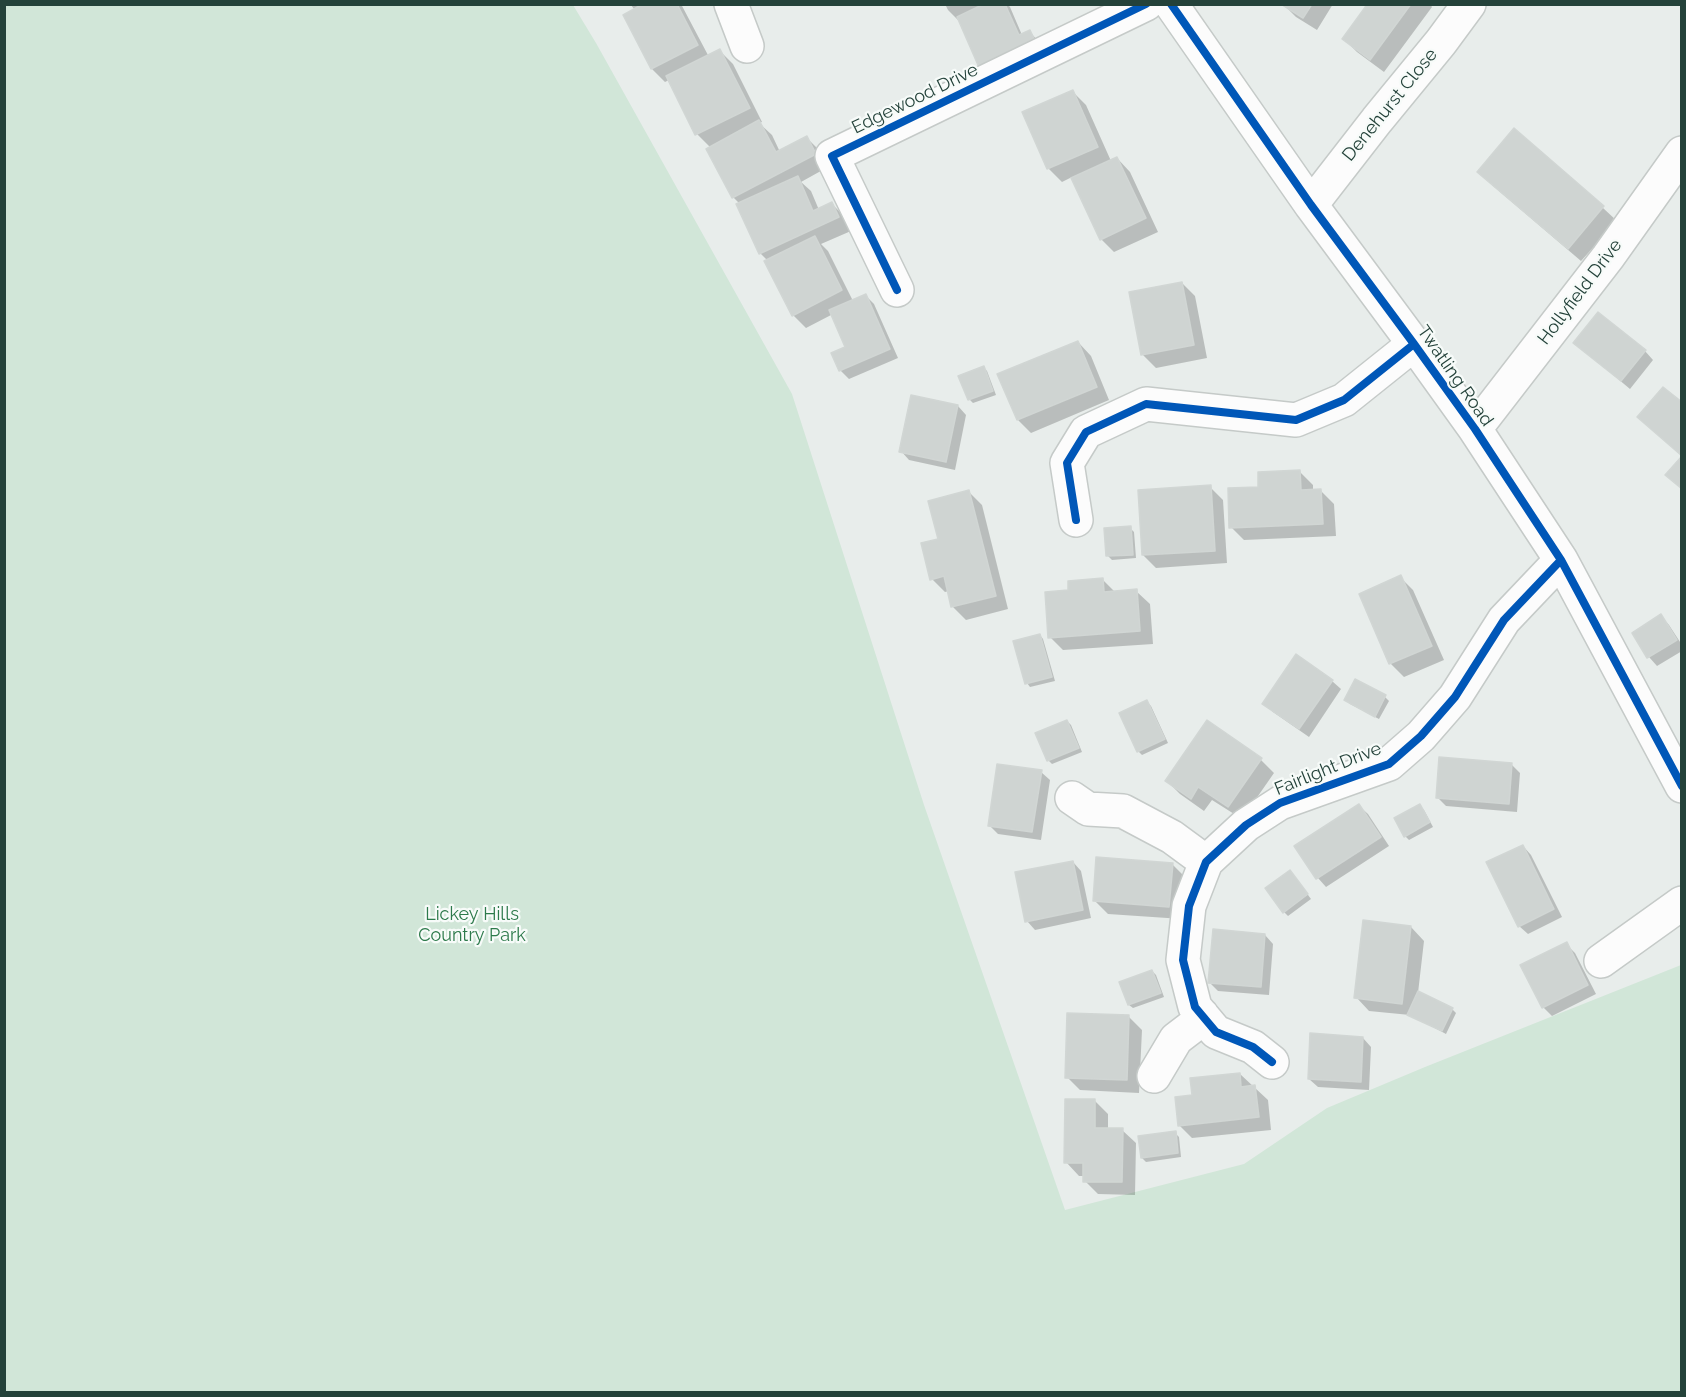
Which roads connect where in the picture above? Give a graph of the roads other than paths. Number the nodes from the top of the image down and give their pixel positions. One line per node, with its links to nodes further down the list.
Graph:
1 (731, 4): 5 (street)
2 (1146, 4): 8 (street, Edgewood Drive)
3 (1172, 4): 7 (street, Twatling Road)
4 (1469, 4): 7 (street, Denehurst Close)
5 (747, 46)
6 (1682, 153): 10 (street, Hollyfield Drive)
7 (1311, 205): 9 (street, Twatling Road)
8 (897, 290)
9 (1414, 344): 10 (street, Twatling Road); 11 (street)
10 (1475, 429): 12 (street, Twatling Road)
11 (1076, 520)
12 (1561, 560): 13 (street, Twatling Road); 15 (street, Fairlight Drive)
13 (1682, 786)
14 (1072, 798): 15 (street)
15 (1206, 862): 18 (street, Fairlight Drive)
16 (1682, 903): 17 (street)
17 (1601, 962)
18 (1202, 1015): 19 (street, Fairlight Drive); 20 (street)
19 (1272, 1062)
20 (1154, 1076)

